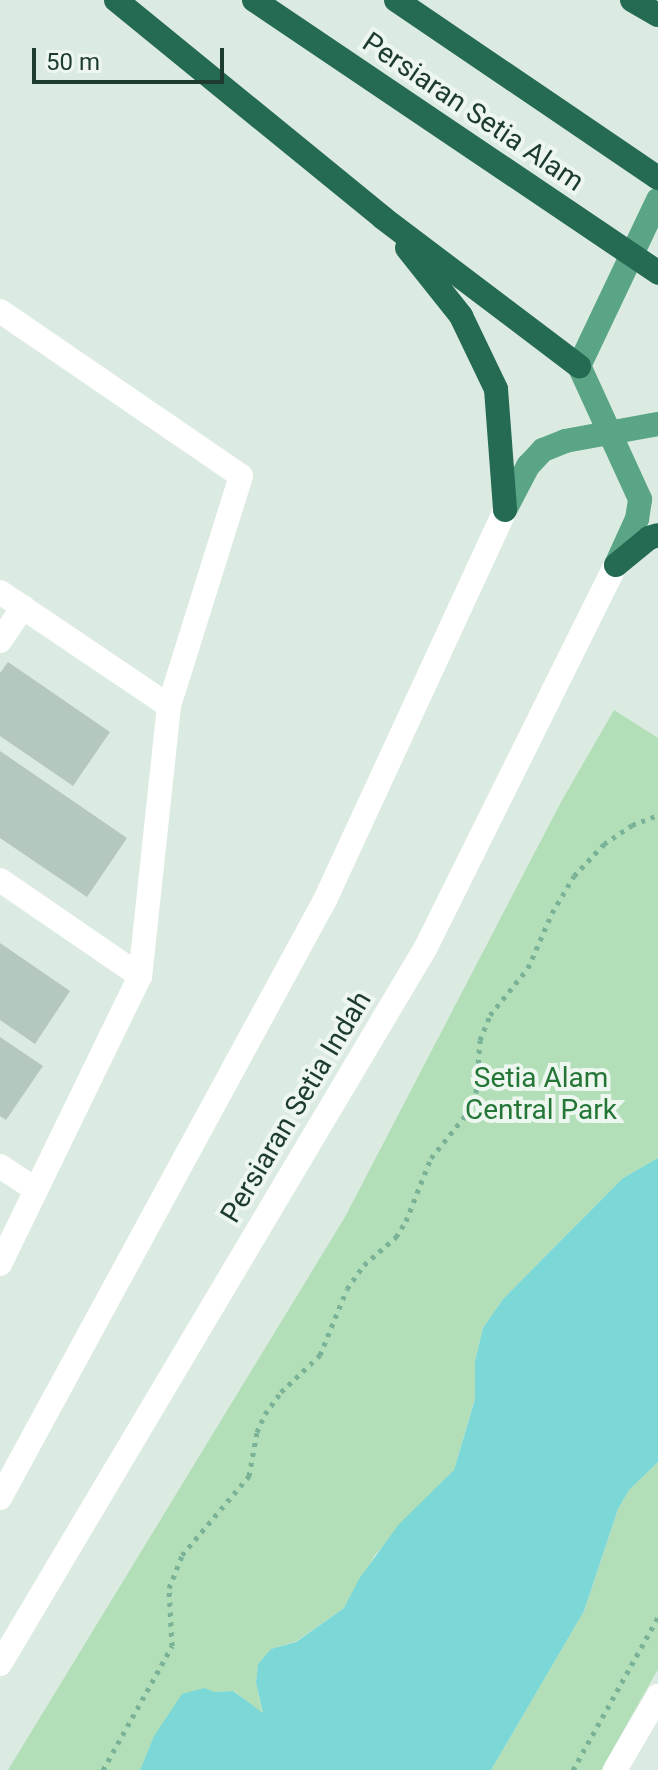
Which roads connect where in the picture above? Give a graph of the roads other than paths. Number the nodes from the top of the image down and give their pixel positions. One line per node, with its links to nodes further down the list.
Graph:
1 (116, 0): 8 (highway)
2 (254, 0): 9 (highway, Persiaran Setia Alam)
3 (396, 0): 6 (highway, Persiaran Setia Alam)
4 (632, 0): 5 (highway)
5 (658, 15)
6 (658, 178)
7 (658, 200): 11 (main road)
8 (383, 218): 11 (highway); 14 (highway)
9 (658, 273)
10 (0, 311): 20 (street)
11 (579, 366): 13 (main road)
12 (658, 424): 13 (main road)
13 (608, 434): 14 (main road); 16 (main road)
14 (505, 510): 26 (street)
15 (658, 535): 16 (highway)
16 (616, 565): 27 (street, Persiaran Setia Indah)
17 (0, 592): 18 (street)
18 (23, 607): 19 (street); 20 (street)
19 (0, 641)
20 (169, 706): 22 (street)
21 (0, 880): 22 (street)
22 (140, 976): 24 (street)
23 (0, 1166): 24 (street)
24 (36, 1190): 25 (street)
25 (0, 1264)
26 (0, 1498)
27 (0, 1664)
28 (658, 1696): 29 (street)
29 (624, 1767)

